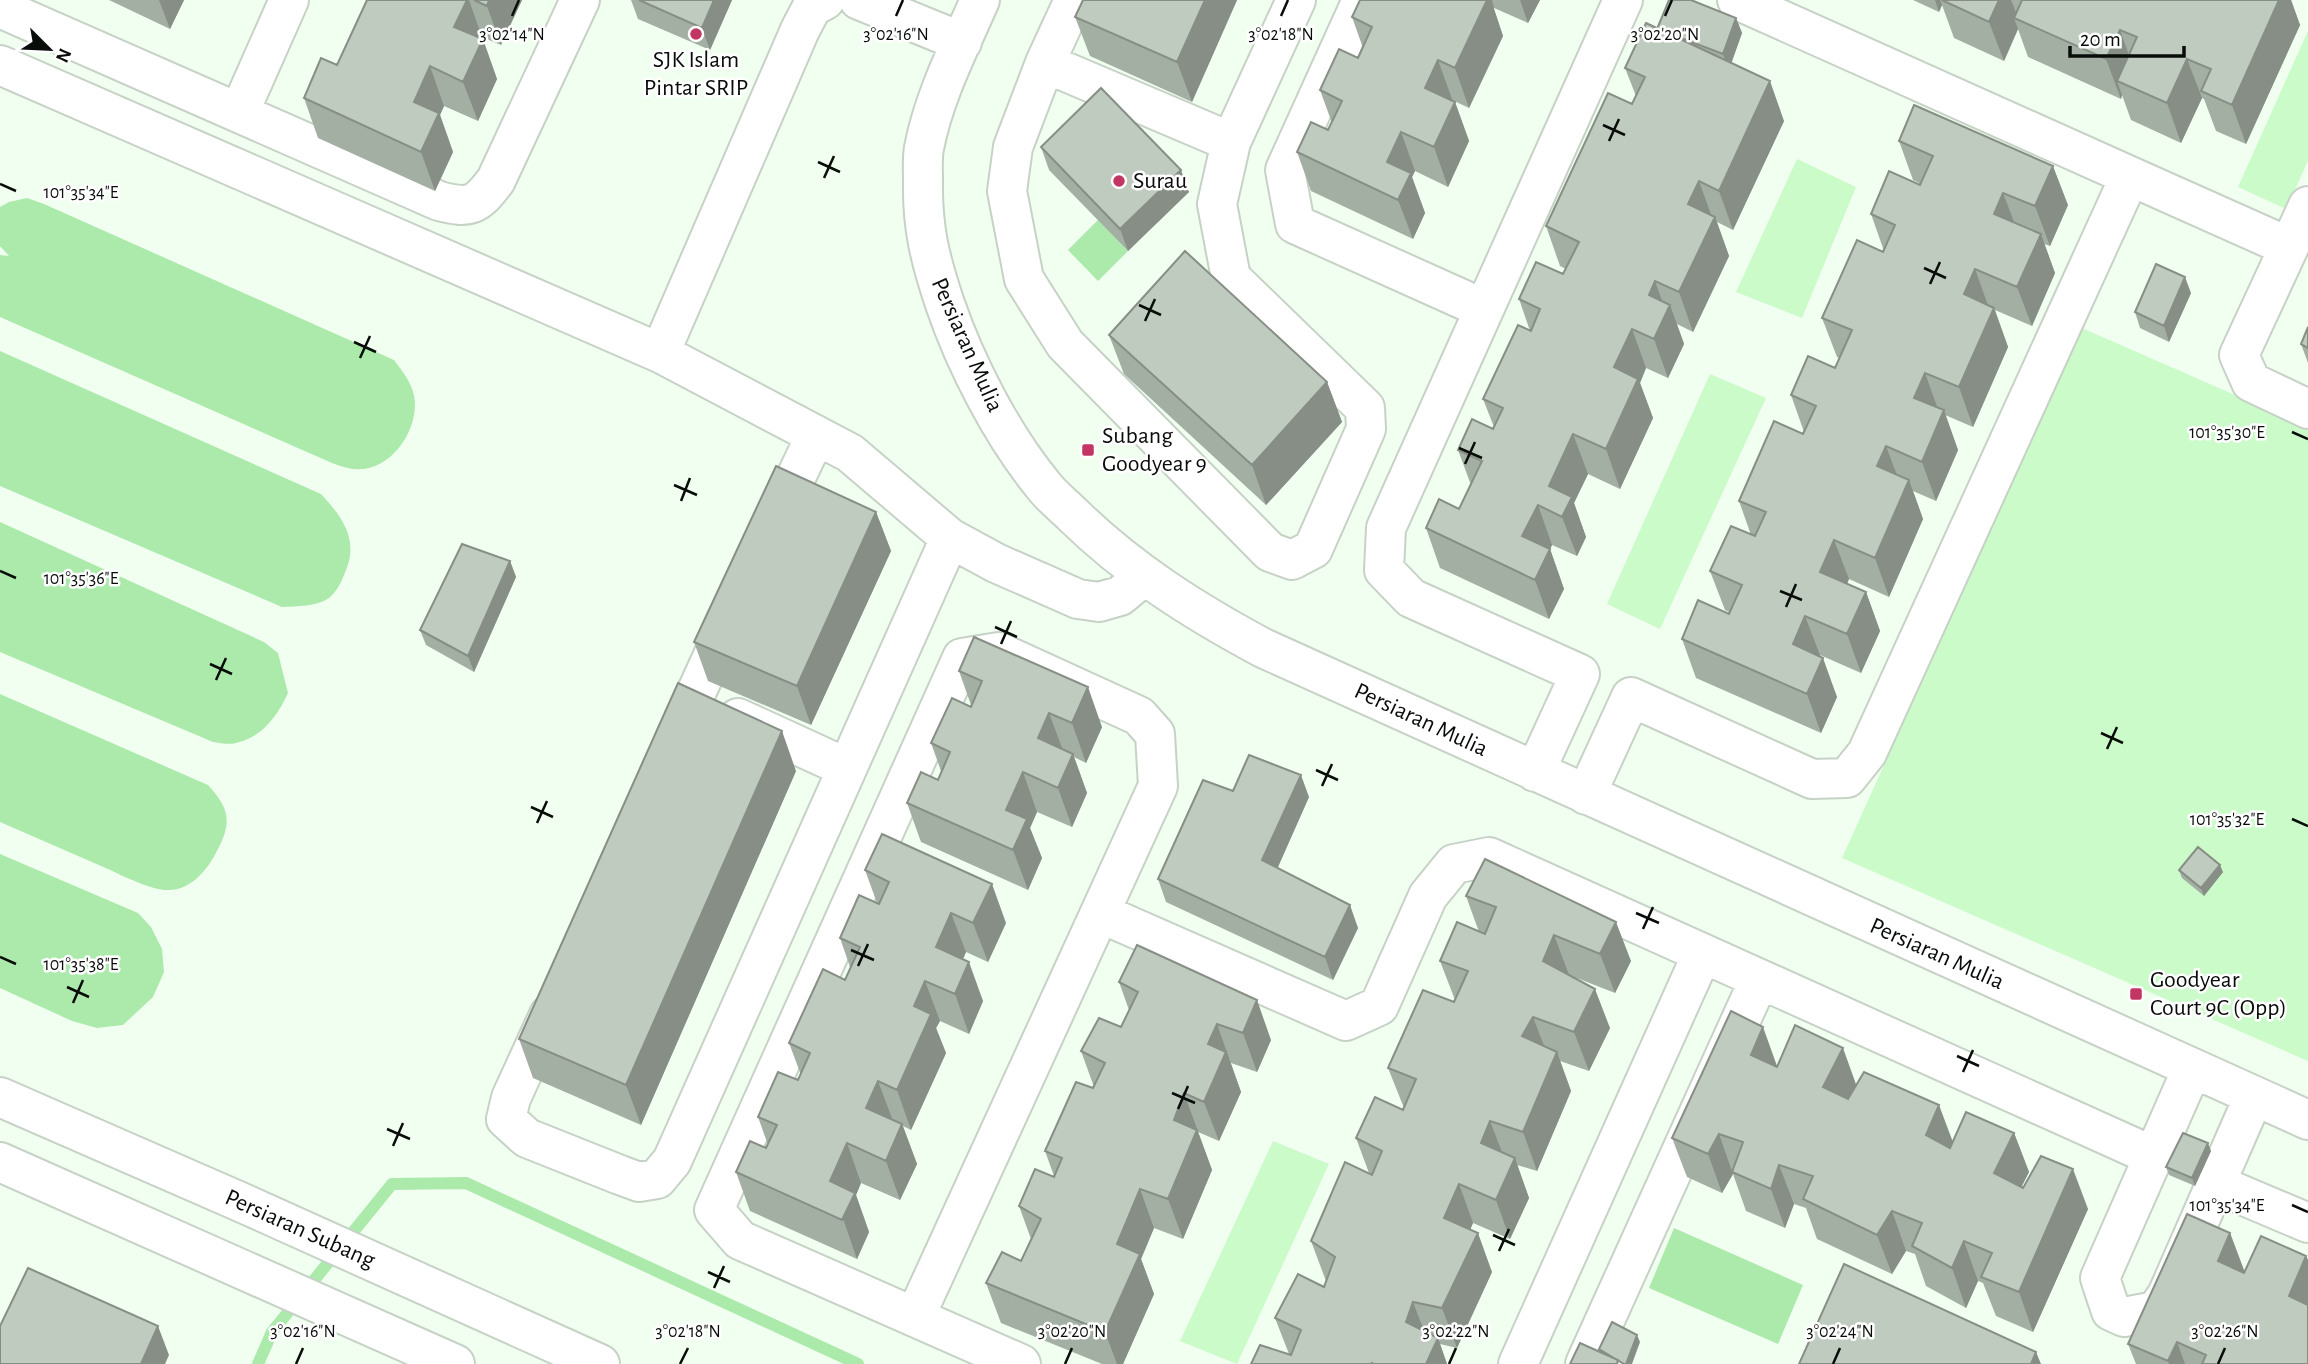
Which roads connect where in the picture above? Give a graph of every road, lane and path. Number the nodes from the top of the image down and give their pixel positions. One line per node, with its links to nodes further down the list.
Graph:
1 (289, 0): 16 (street)
2 (580, 0): 16 (street)
3 (825, 0): 22 (street)
4 (859, 0): 13 (street)
5 (980, 0): 13 (street, Persiaran Mulia)
6 (1073, 0): 14 (street)
7 (1296, 0): 17 (street)
8 (1362, 0): 21 (street)
9 (1623, 0): 21 (street)
10 (1737, 0): 18 (street)
11 (0, 8): 12 (street)
12 (58, 17): 16 (street)
13 (961, 42): 27 (street, Persiaran Mulia)
14 (1045, 64): 17 (street); 17 (street)
15 (0, 65): 22 (street)
16 (239, 113)
17 (1231, 142)
18 (2130, 176): 20 (street); 33 (street)
19 (2308, 206): 20 (street)
20 (2289, 247): 23 (street)
21 (1484, 309): 32 (street)
22 (660, 353): 24 (street)
23 (2308, 409)
24 (816, 435): 25 (street); 26 (street)
25 (950, 538): 27 (street); 30 (street)
26 (760, 553)
27 (1144, 576): 32 (street, Persiaran Mulia)
28 (738, 601): 29 (street)
29 (694, 697): 30 (street); 31 (street)
30 (847, 768): 37 (street)
31 (660, 772)
32 (1535, 772): 33 (street, Persiaran Mulia)
33 (1586, 795): 38 (street, Persiaran Mulia)
34 (1100, 914): 35 (street); 46 (street); 46 (street)
35 (1702, 954): 36 (street); 50 (street)
36 (1759, 980): 42 (street); 51 (street)
37 (562, 985)
38 (2192, 1069): 39 (street, Persiaran Mulia); 42 (street)
39 (2254, 1096): 41 (street, Persiaran Mulia); 44 (street)
40 (0, 1097): 48 (street, Persiaran Subang)
41 (2308, 1120)
42 (2153, 1156): 44 (street)
43 (0, 1162): 47 (street)
44 (2216, 1184): 45 (street)
45 (2308, 1223)
46 (915, 1317): 49 (street)
47 (456, 1364)
48 (600, 1364)
49 (1021, 1364)
50 (1518, 1364)
51 (1585, 1364)

